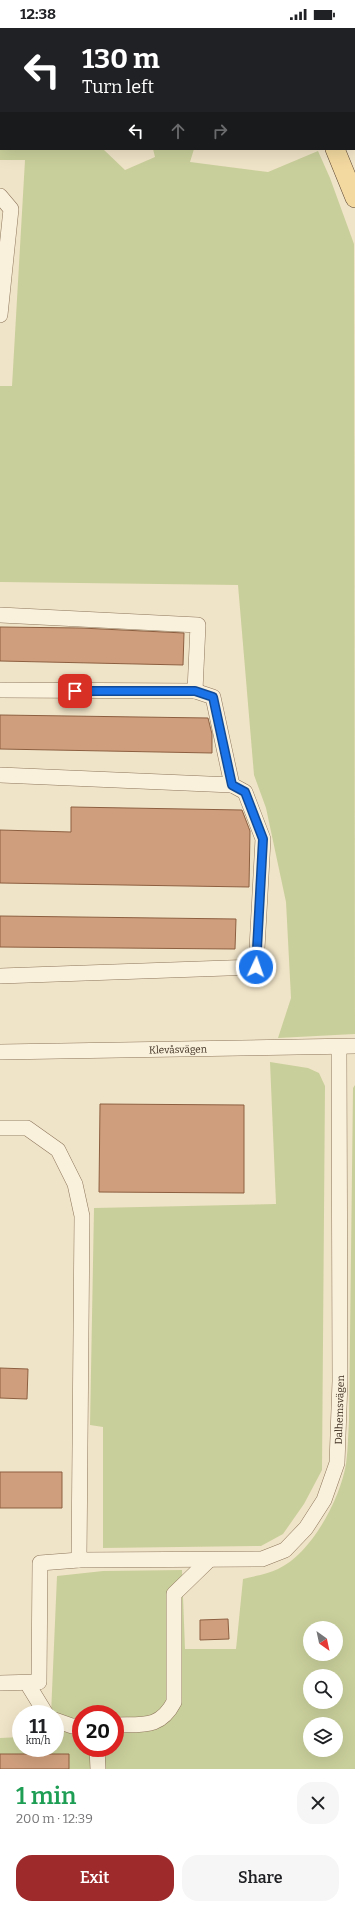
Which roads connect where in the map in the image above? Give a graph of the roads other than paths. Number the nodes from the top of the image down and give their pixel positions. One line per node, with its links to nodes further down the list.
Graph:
1 (335, 150): 3 (main road)
2 (0, 196): 4 (street)
3 (355, 198)
4 (0, 315)
5 (0, 615): 7 (street)
6 (0, 690): 7 (street)
7 (195, 691): 9 (street)
8 (0, 775): 9 (street)
9 (232, 785): 10 (street)
10 (0, 976)
11 (355, 1046): 12 (street, Klevåsvägen)
12 (339, 1047): 13 (street, Klevåsvägen); 16 (street, Dalhemsvägen)
13 (0, 1052)
14 (0, 1128): 15 (street)
15 (79, 1560): 16 (street, Dalhemsvägen); 18 (street, Dalhemsvägen)
16 (209, 1560): 20 (street)
17 (0, 1683): 18 (street)
18 (27, 1683): 19 (street)
19 (40, 1705)
20 (124, 1725)
21 (97, 1757): 22 (street)
22 (98, 1769)

